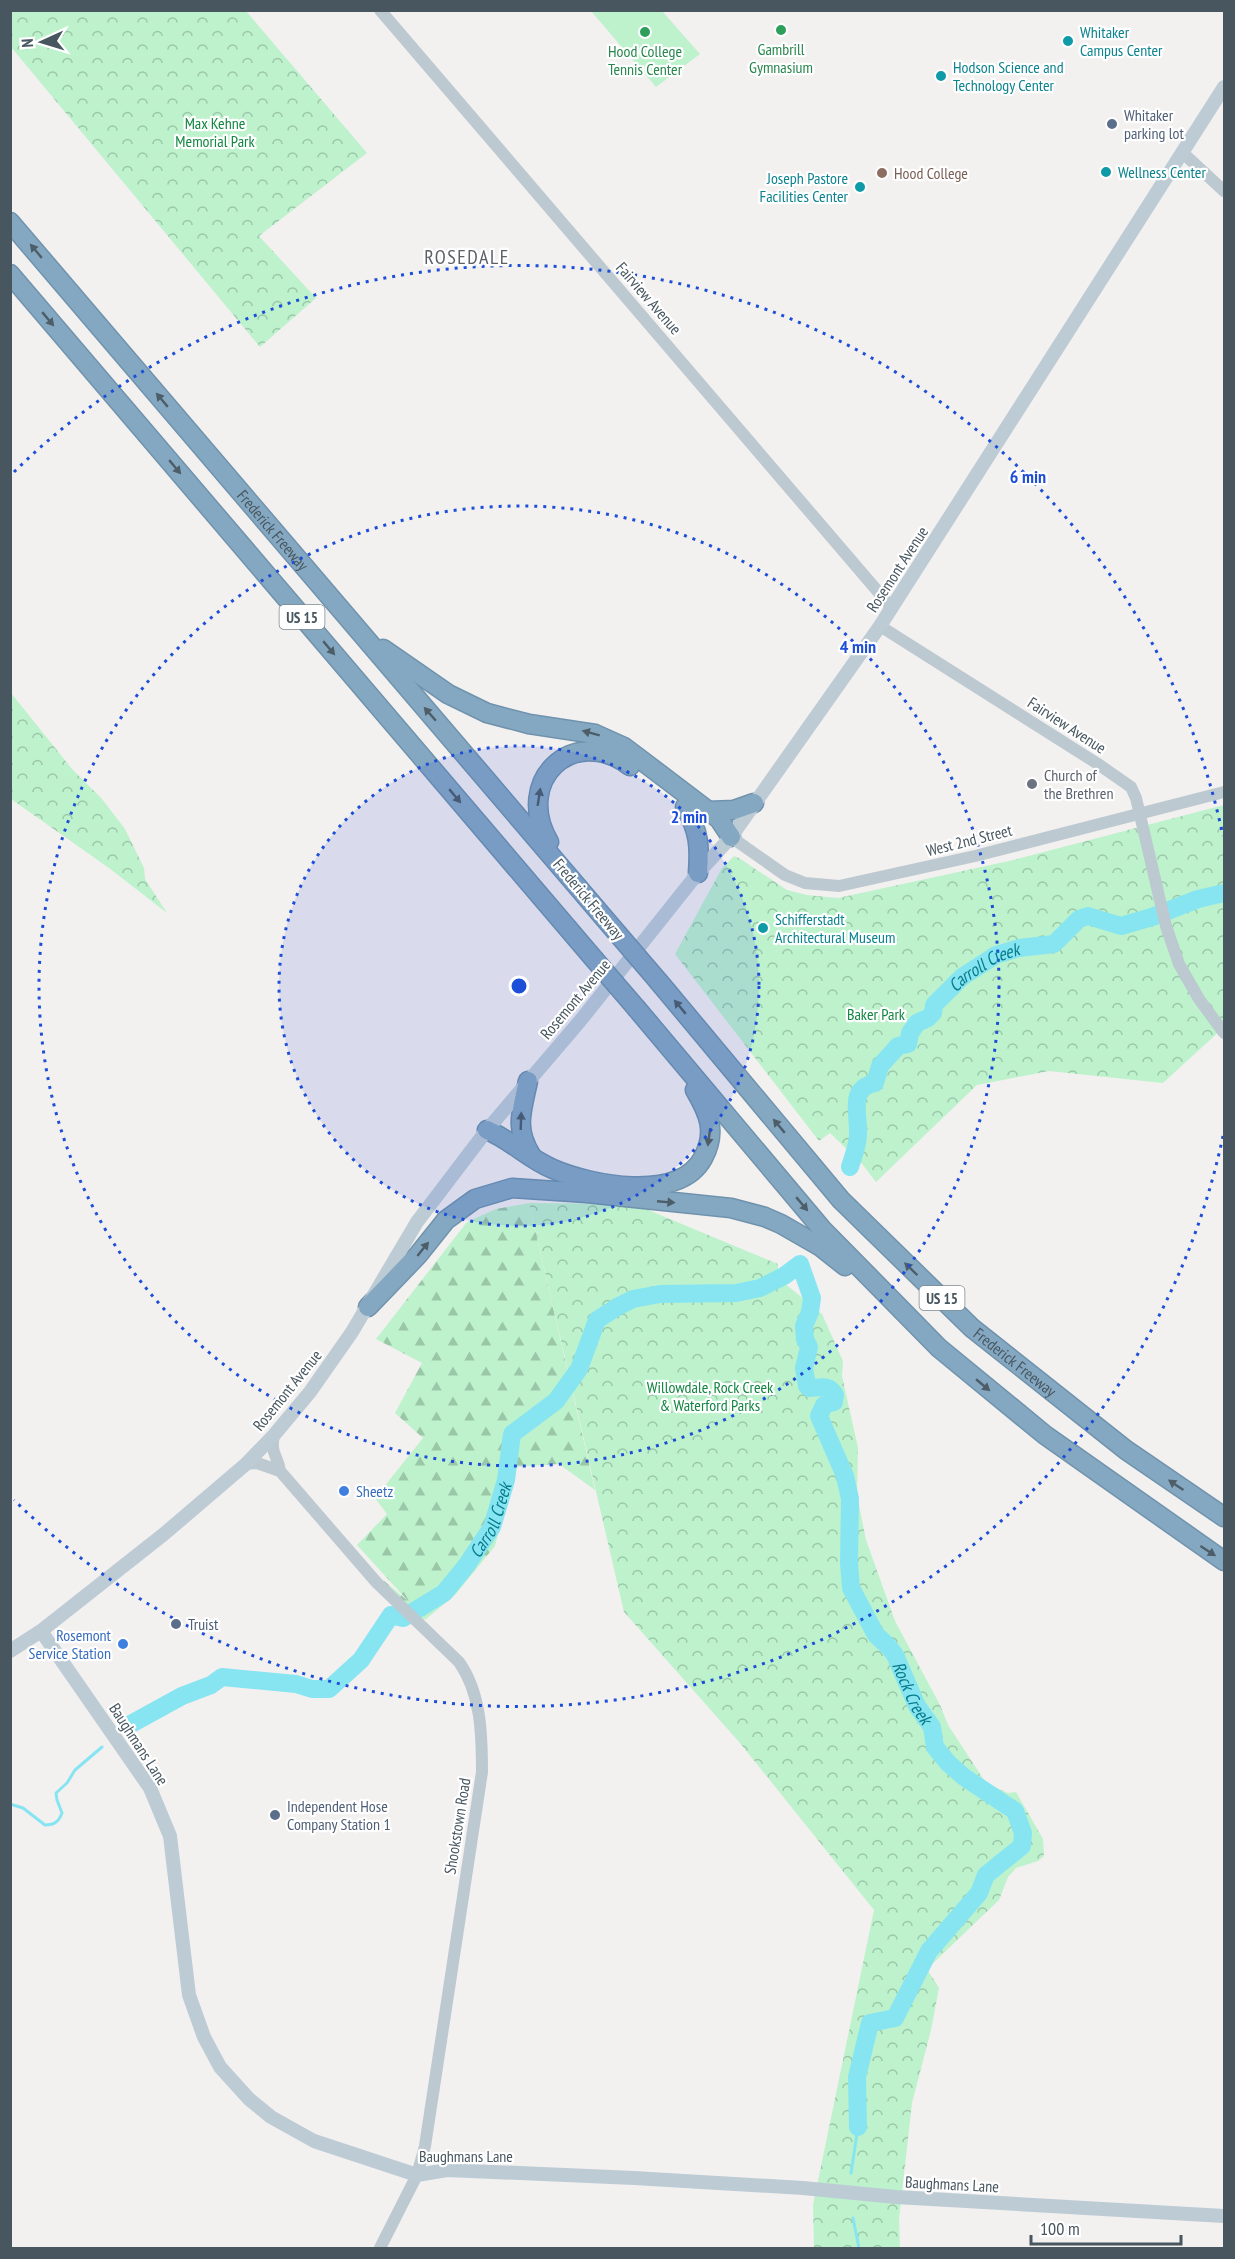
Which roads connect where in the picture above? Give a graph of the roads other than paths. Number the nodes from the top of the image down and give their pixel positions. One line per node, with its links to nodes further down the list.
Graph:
1 (380, 10): 7 (street, Fairview Avenue)
2 (1224, 87): 3 (main road, Rosemont Avenue)
3 (1182, 153): 4 (street); 7 (main road, Rosemont Avenue)
4 (1224, 191)
5 (10, 222): 9 (highway, Frederick Freeway / US 15, one-way to 5)
6 (10, 274): 18 (highway, Frederick Freeway / US 15, one-way to 18, bridge)
7 (892, 608): 8 (main road, Rosemont Avenue)
8 (880, 626): 11 (main road, Rosemont Avenue); 14 (street, Fairview Avenue)
9 (364, 637): 13 (highway, one-way to 9); 16 (highway, Frederick Freeway / US 15, one-way to 9)
10 (1224, 792): 14 (street, West 2nd Street)
11 (754, 803): 13 (highway); 15 (main road, Rosemont Avenue)
12 (685, 807): 15 (highway); 16 (highway, one-way to 12); 17 (highway)
13 (709, 812): 15 (highway)
14 (1138, 814): 15 (street, West 2nd Street); 19 (street, Fairview Avenue)
15 (731, 837): 17 (main road, Rosemont Avenue)
16 (565, 869): 29 (highway, Frederick Freeway / US 15, one-way to 16, bridge)
17 (698, 873): 20 (main road, Rosemont Avenue)
18 (656, 1031): 22 (highway, one-way to 22); 25 (highway, Frederick Freeway / US 15, one-way to 25)
19 (1224, 1033)
20 (528, 1081): 21 (main road, Rosemont Avenue); 22 (highway, one-way to 20)
21 (487, 1130): 22 (highway); 23 (highway); 24 (main road, Rosemont Avenue)
22 (534, 1159)
23 (587, 1192): 24 (highway, one-way to 23); 25 (highway, one-way to 25)
24 (368, 1307): 26 (main road, Rosemont Avenue)
25 (939, 1348): 30 (highway, Frederick Freeway / US 15, one-way to 30)
26 (274, 1435): 27 (main road, Rosemont Avenue); 28 (street, Shookstown Road)
27 (246, 1464): 28 (street); 31 (main road, Rosemont Avenue)
28 (280, 1471): 33 (street, Shookstown Road)
29 (1224, 1517)
30 (1224, 1561)
31 (41, 1631): 32 (main road, Rosemont Avenue); 33 (main road, Baughmans Lane)
32 (10, 1651)
33 (417, 2175): 34 (main road, Baughmans Lane); 35 (street, Shookstown Road)
34 (1224, 2216)
35 (380, 2248)

